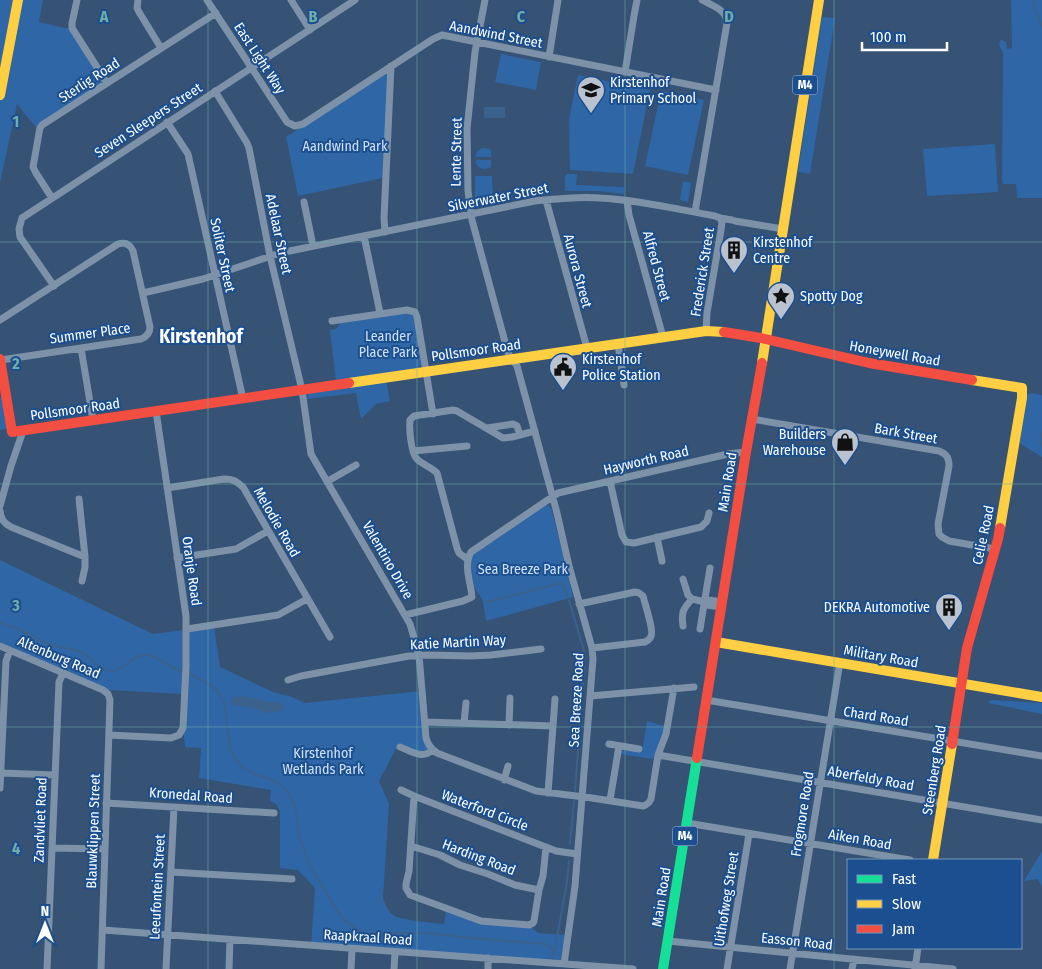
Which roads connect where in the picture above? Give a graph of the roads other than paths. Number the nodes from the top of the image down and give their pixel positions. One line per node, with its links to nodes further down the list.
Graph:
1 (18, 0): 15 (main road)
2 (24, 0): 15 (main road)
3 (77, 0): 22 (street)
4 (138, 0): 17 (street)
5 (207, 0): 13 (street, East Light Way)
6 (291, 0): 14 (street)
7 (355, 0): 14 (street, Seven Sleepers Street)
8 (485, 0): 16 (street, Lente Street)
9 (558, 0): 18 (street)
10 (637, 0): 21 (street)
11 (702, 0): 23 (street)
12 (819, 0): 35 (main road, Main Road / M4)
13 (216, 13): 17 (street, Sterlig Road); 20 (street, East Light Way)
14 (310, 30): 20 (street, Seven Sleepers Street)
15 (10, 40): 25 (main road)
16 (477, 42): 18 (street, Aandwind Street); 19 (street, Aandwind Street); 33 (street, Lente Street)
17 (161, 48): 22 (street, Sterlig Road)
18 (549, 57): 21 (street, Aandwind Street)
19 (390, 66): 27 (street, Aandwind Street); 36 (street)
20 (252, 67): 24 (street, Seven Sleepers Street); 27 (street, East Light Way)
21 (625, 72): 23 (street, Aandwind Street)
22 (107, 83): 28 (street, Sterlig Road)
23 (716, 90): 32 (street)
24 (215, 91): 26 (street, Seven Sleepers Street); 39 (street, Adelaar Street)
25 (0, 95)
26 (168, 122): 28 (street, Seven Sleepers Street); 40 (street, Soliter Street)
27 (295, 126)
28 (52, 198): 41 (street, Seven Sleepers Street)
29 (546, 200): 30 (street, Silverwater Street); 33 (street, Silverwater Street); 51 (street, Aurora Street)
30 (627, 201): 32 (street, Silverwater Street); 47 (street, Alfred Street)
31 (304, 202): 38 (street)
32 (695, 212): 34 (street, Silverwater Street)
33 (471, 214): 36 (street, Silverwater Street); 53 (street, Lente Street)
34 (720, 218): 35 (street, Silverwater Street); 46 (street, Frederick Street)
35 (783, 229): 48 (main road, Main Road / M4)
36 (385, 232): 37 (street, Silverwater Street)
37 (364, 236): 38 (street, Silverwater Street); 43 (street)
38 (313, 246): 39 (street, Silverwater Street)
39 (270, 256): 40 (street, Silverwater Street); 57 (street, Adelaar Street)
40 (215, 276): 42 (street, Silverwater Street); 58 (street, Soliter Street)
41 (54, 286): 42 (street, Summer Place); 44 (street, Summer Place)
42 (143, 293): 50 (street, Summer Place)
43 (380, 313): 45 (street); 54 (street)
44 (0, 320)
45 (332, 321)
46 (706, 331): 47 (main road, Pollsmoor Road); 48 (main road, Pollsmoor Road)
47 (663, 337): 49 (main road, Pollsmoor Road)
48 (766, 338): 56 (main road, Honeywell Road); 61 (main road, Main Road / M4)
49 (618, 344): 51 (main road, Pollsmoor Road); 55 (street)
50 (81, 348): 52 (street, Summer Place); 62 (street)
51 (587, 348): 53 (main road, Pollsmoor Road)
52 (1, 359): 64 (main road, Pollsmoor Road)
53 (511, 359): 54 (main road, Pollsmoor Road); 65 (street, Sea Breeze Road)
54 (426, 372): 57 (main road, Pollsmoor Road); 60 (street)
55 (624, 385)
56 (1022, 388): 81 (main road, Celie Road)
57 (302, 390): 58 (main road, Pollsmoor Road); 71 (street, Valentino Drive)
58 (243, 398): 59 (main road, Pollsmoor Road)
59 (156, 411): 62 (main road, Pollsmoor Road); 73 (street, Oranje Road)
60 (433, 414): 63 (street); 68 (street)
61 (752, 419): 69 (main road, Main Road / M4); 81 (street, Bark Street)
62 (93, 420): 64 (main road, Pollsmoor Road)
63 (487, 428): 66 (street); 66 (street)
64 (23, 431): 76 (street)
65 (535, 431): 66 (street); 74 (street, Sea Breeze Road)
66 (520, 435)
67 (467, 446): 68 (street)
68 (413, 451): 84 (street)
69 (746, 452): 72 (street, Hayworth Road); 93 (main road, Main Road / M4)
70 (356, 464): 71 (street)
71 (328, 481): 94 (street, Valentino Drive)
72 (610, 481): 74 (street, Hayworth Road); 80 (street)
73 (167, 488): 79 (street, Melodie Road); 83 (street, Oranje Road)
74 (552, 496): 84 (street, Hayworth Road); 92 (street, Sea Breeze Road)
75 (79, 499): 82 (street)
76 (0, 506)
77 (0, 511): 82 (street)
78 (709, 513): 80 (street)
79 (268, 532): 83 (street); 89 (street, Melodie Road)
80 (657, 537): 85 (street)
81 (995, 549): 108 (main road, Celie Road)
82 (85, 557): 88 (street)
83 (177, 558): 96 (street, Oranje Road)
84 (467, 559): 94 (street)
85 (662, 560)
86 (710, 568): 91 (street)
87 (683, 579): 90 (street)
88 (82, 581)
89 (307, 598): 96 (street); 98 (street, Melodie Road)
90 (692, 599): 91 (street); 95 (street)
91 (705, 602): 93 (street); 97 (street)
92 (579, 604): 101 (street, Sea Breeze Road); 101 (street)
93 (722, 605): 99 (main road, Main Road / M4)
94 (405, 615): 104 (street, Valentino Drive)
95 (683, 626)
96 (187, 629): 123 (street, Oranje Road)
97 (700, 629)
98 (330, 637)
99 (716, 642): 105 (main road, Military Road); 116 (main road, Main Road / M4)
100 (0, 646): 103 (street, Altenburg Road)
101 (592, 648): 112 (street, Sea Breeze Road)
102 (541, 649): 104 (street, Katie Martin Way)
103 (10, 650): 106 (street, Altenburg Road); 134 (street)
104 (419, 655): 107 (street, Katie Martin Way); 119 (street, Valentino Drive)
105 (840, 662): 108 (main road, Military Road); 118 (street, Frogmore Road)
106 (63, 673): 111 (street, Altenburg Road); 135 (street, Zandvliet Road)
107 (288, 680)
108 (962, 684): 113 (main road, Military Road); 124 (main road, Steenberg Road)
109 (694, 686): 110 (street)
110 (674, 688): 112 (street); 130 (street)
111 (108, 694): 123 (street, Blauwklippen Street)
112 (590, 696): 142 (street, Sea Breeze Road)
113 (1042, 697)
114 (510, 698): 121 (street)
115 (555, 698): 122 (street)
116 (706, 700): 118 (street, Chard Road); 132 (main road, Main Road / M4)
117 (466, 703): 120 (street)
118 (830, 721): 124 (street, Chard Road); 137 (street, Frogmore Road)
119 (425, 722): 120 (street); 129 (street, Valentino Drive)
120 (464, 723): 121 (street)
121 (509, 725): 122 (street)
122 (552, 726): 140 (street)
123 (109, 735): 144 (street, Blauwklippen Street)
124 (953, 742): 131 (street, Chard Road); 145 (main road, Steenberg Road)
125 (609, 744): 126 (street)
126 (619, 746): 128 (street); 143 (street)
127 (400, 747): 129 (street)
128 (639, 749)
129 (432, 750): 136 (street)
130 (658, 755): 132 (street, Aberfeldy Road); 143 (street)
131 (1042, 756)
132 (696, 762): 137 (street, Aberfeldy Road); 149 (main road, Main Road / M4)
133 (508, 766): 136 (street)
134 (0, 773): 135 (street); 138 (street)
135 (55, 775): 154 (street, Zandvliet Road)
136 (504, 780): 140 (street)
137 (820, 782): 145 (street, Aberfeldy Road); 151 (street, Frogmore Road)
138 (0, 788)
139 (401, 790): 141 (street, Waterford Circle)
140 (548, 794): 142 (street)
141 (414, 796): 152 (street); 153 (street, Waterford Circle)
142 (582, 797): 143 (street); 156 (street, Sea Breeze Road)
143 (610, 800)
144 (106, 803): 146 (street, Kronedal Road); 155 (street, Blauwklippen Street)
145 (943, 803): 148 (street, Aberfeldy Road); 159 (main road, Steenberg Road)
146 (174, 807): 147 (street, Kronedal Road); 160 (street, Leeufontein Street)
147 (274, 813)
148 (1042, 820)
149 (687, 823): 150 (street, Aiken Road); 166 (main road, Main Road / M4)
150 (749, 834): 151 (street, Aiken Road); 167 (street, Uithofweg Street)
151 (810, 843): 157 (street, Aiken Road); 171 (street, Frogmore Road)
152 (411, 846): 162 (street, Harding Road); 162 (street)
153 (546, 847): 156 (street, Waterford Circle); 162 (street)
154 (52, 848): 155 (street); 176 (street, Zandvliet Road)
155 (105, 849): 163 (street, Blauwklippen Street)
156 (577, 854): 174 (street, Sea Breeze Road)
157 (871, 857): 158 (street, Aiken Road)
158 (897, 859)
159 (933, 859)
160 (171, 872): 161 (street); 164 (street, Leeufontein Street)
161 (292, 879)
162 (540, 890)
163 (102, 930): 164 (street, Raapkraal Road); 177 (street, Blauwklippen Street)
164 (167, 935): 165 (street, Raapkraal Road); 178 (street, Leeufontein Street)
165 (230, 940): 168 (street, Raapkraal Road); 179 (street)
166 (668, 941): 167 (street, Easson Road); 184 (main road, Main Road / M4)
167 (731, 946): 171 (street, Easson Road); 185 (street, Uithofweg Street)
168 (352, 949): 170 (street, Raapkraal Road); 180 (street)
169 (918, 949): 175 (street)
170 (395, 952): 172 (street, Raapkraal Road); 181 (street)
171 (792, 953): 173 (street, Easson Road); 186 (street, Frogmore Road)
172 (488, 958): 174 (street, Raapkraal Road); 182 (street)
173 (854, 959): 175 (street, Easson Road); 187 (street)
174 (562, 964): 183 (street, Raapkraal Road)
175 (915, 967): 188 (street, Easson Road)
176 (47, 969)
177 (100, 969)
178 (166, 969)
179 (229, 969)
180 (351, 969)
181 (394, 969)
182 (488, 969)
183 (633, 969)
184 (664, 969)
185 (728, 969)
186 (790, 969)
187 (852, 969)
188 (953, 969)

